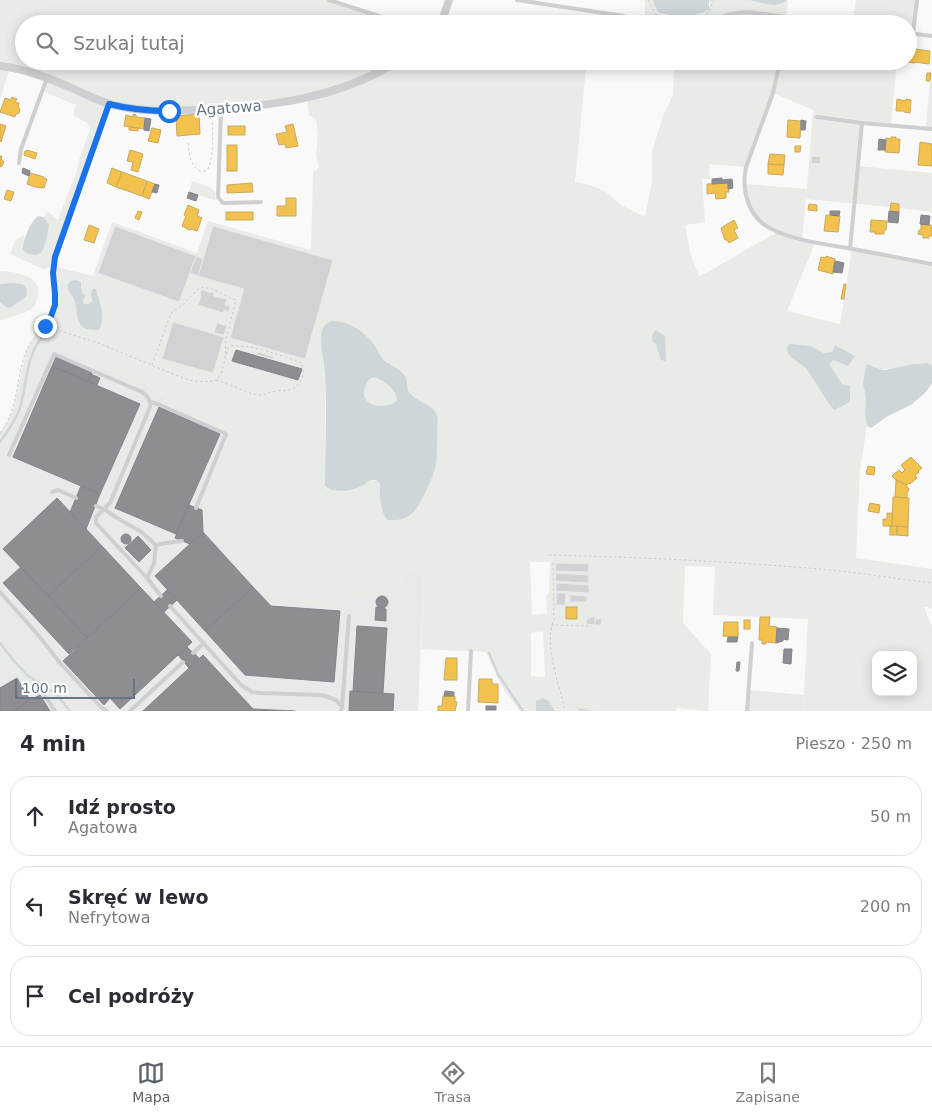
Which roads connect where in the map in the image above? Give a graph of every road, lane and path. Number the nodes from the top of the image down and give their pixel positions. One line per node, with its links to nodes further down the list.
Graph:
1 (329, 0): 7 (lane)
2 (449, 0): 8 (street)
3 (517, 0): 9 (lane)
4 (648, 0): 10 (path)
5 (712, 0): 11 (path)
6 (917, 0): 14 (lane)
7 (376, 15)
8 (444, 15)
9 (617, 15)
10 (656, 15)
11 (704, 15)
12 (726, 15): 13 (lane)
13 (778, 15)
14 (914, 15)
15 (917, 34): 16 (lane)
16 (932, 36)
17 (0, 66): 18 (street, Agatowa)
18 (15, 68)
19 (23, 70): 22 (street, Agatowa)
20 (381, 70): 24 (street, Agatowa)
21 (778, 70): 32 (lane)
22 (47, 78): 23 (street, Agatowa); 30 (lane)
23 (109, 104): 25 (street, Agatowa); 34 (path)
24 (221, 109): 25 (street, Agatowa); 31 (lane)
25 (211, 110): 29 (path)
26 (817, 117): 27 (lane)
27 (862, 123): 28 (lane); 32 (lane)
28 (932, 129)
29 (188, 143)
30 (20, 163)
31 (260, 202)
32 (850, 249): 33 (lane)
33 (932, 264)
34 (45, 326): 36 (path); 39 (path)
35 (225, 358): 36 (path); 37 (path); 37 (path)
36 (152, 365): 37 (path)
37 (217, 380)
38 (150, 402): 40 (lane); 44 (lane); 45 (lane)
39 (0, 433)
40 (9, 455)
41 (52, 492): 42 (lane)
42 (76, 498)
43 (96, 506): 45 (lane)
44 (196, 508)
45 (104, 509): 47 (lane); 50 (lane)
46 (182, 541): 47 (lane)
47 (156, 546): 50 (lane)
48 (549, 556): 51 (path)
49 (553, 562): 56 (path)
50 (147, 578): 53 (lane)
51 (932, 583)
52 (0, 592): 66 (lane)
53 (161, 596)
54 (170, 606): 58 (lane)
55 (349, 616): 64 (lane)
56 (552, 625): 57 (path); 69 (path)
57 (591, 626)
58 (204, 643): 61 (lane); 64 (lane)
59 (752, 643): 70 (lane)
60 (471, 652): 68 (lane)
61 (193, 653)
62 (183, 662): 67 (lane)
63 (45, 696): 65 (lane)
64 (342, 709)
65 (55, 711)
66 (107, 711)
67 (130, 711)
68 (468, 711)
69 (565, 711)
70 (747, 711)

